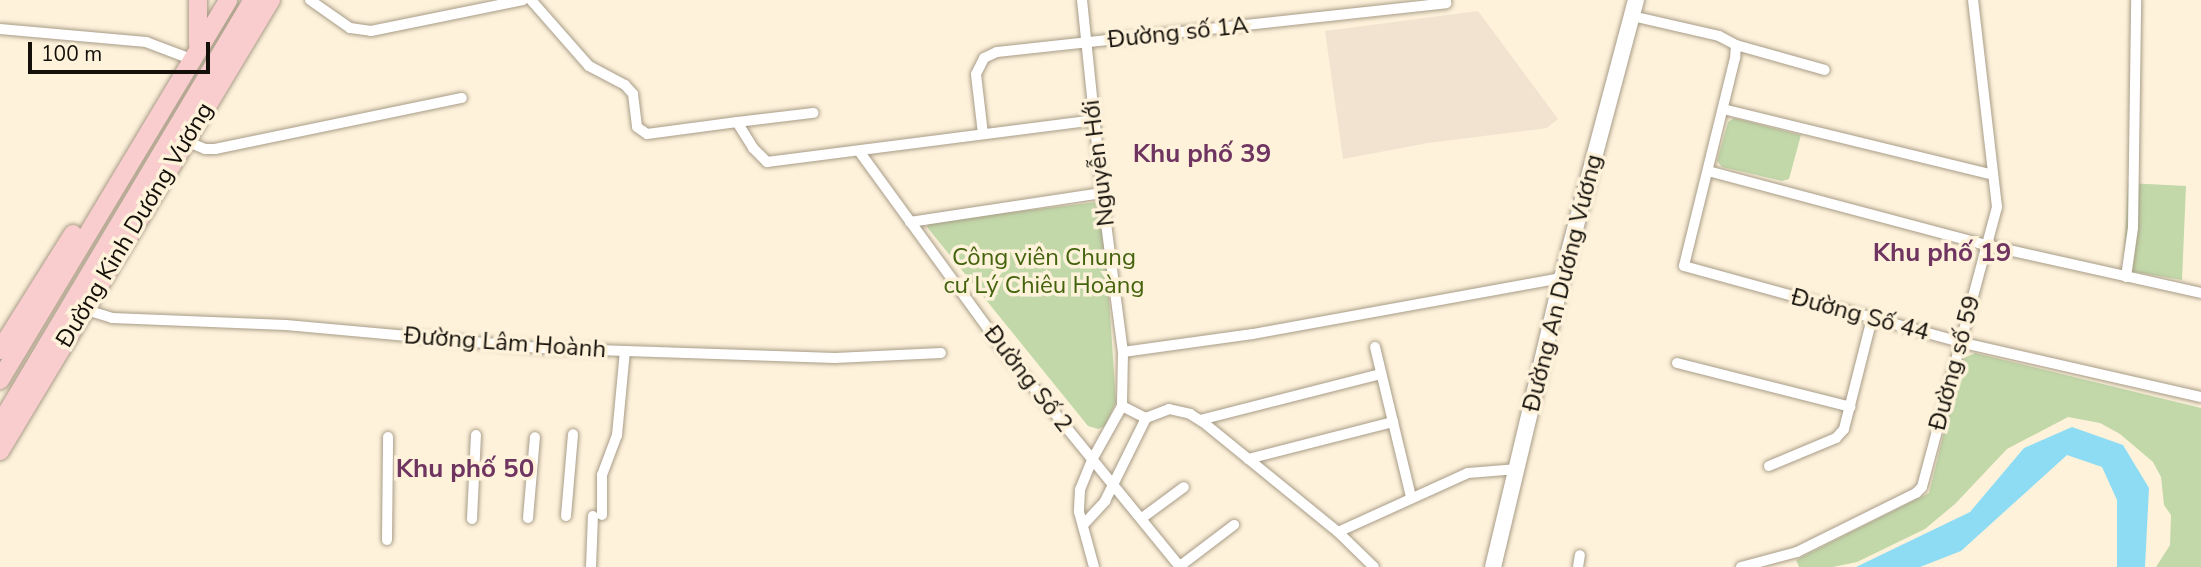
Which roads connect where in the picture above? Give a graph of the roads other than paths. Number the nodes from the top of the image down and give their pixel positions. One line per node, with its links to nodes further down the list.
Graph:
1 (198, 0): 16 (main road)
2 (228, 0): 16 (main road, Đường Kinh Dương Vương)
3 (253, 0): 25 (main road, Đường Kinh Dương Vương)
4 (271, 0): 25 (main road, Đường Kinh Dương Vương)
5 (310, 0): 6 (street)
6 (523, 0)
7 (531, 0): 23 (street)
8 (1082, 0): 14 (street, Nguyễn Hới)
9 (1446, 0): 14 (street, Đường số 1A)
10 (1973, 0): 30 (street, Đường số 59)
11 (2136, 0): 35 (street)
12 (1634, 8): 15 (street); 36 (main road, Đường An Dương Vương)
13 (0, 29): 16 (street)
14 (1085, 44): 21 (street, Nguyễn Hới); 24 (street, Đường số 1A)
15 (1736, 45): 17 (street); 19 (street)
16 (195, 54): 22 (main road, Đường Kinh Dương Vương)
17 (1825, 71)
18 (462, 98): 25 (street)
19 (1723, 109): 29 (street); 30 (street)
20 (813, 113): 23 (street)
21 (1093, 120): 24 (street); 32 (street, Nguyễn Hới)
22 (154, 122): 25 (main road); 27 (main road, Đường Kinh Dương Vương)
23 (737, 122): 26 (street)
24 (984, 134): 26 (street)
25 (179, 137): 28 (main road, Đường Kinh Dương Vương)
26 (859, 151): 33 (street, Đường Số 2)
27 (135, 156): 28 (main road); 31 (main road, Đường Kinh Dương Vương)
28 (162, 167): 38 (main road, Đường Kinh Dương Vương)
29 (1708, 171): 34 (street); 39 (street, Đường Số 44)
30 (1993, 175): 34 (street, Đường số 59)
31 (118, 182): 42 (main road, Đường Kinh Dương Vương); 48 (main road, Đường Kinh Dương Vương)
32 (1102, 194): 33 (street); 44 (street, Nguyễn Hới)
33 (910, 222): 62 (street, Đường Số 2)
34 (1986, 245): 35 (street); 40 (street, Đường số 59)
35 (2126, 277): 37 (street)
36 (1562, 278): 44 (street); 64 (main road, Đường An Dương Vương)
37 (2201, 293)
38 (78, 307): 43 (street, Đường Lâm Hoành); 55 (main road, Đường Kinh Dương Vương); 60 (main road, Đường Kinh Dương Vương)
39 (1872, 318): 40 (street, Đường Số 44); 51 (street)
40 (1959, 342): 49 (street, Đường Số 44); 81 (street, Đường số 59)
41 (1375, 347): 47 (street)
42 (0, 350)
43 (625, 351): 45 (street, Đường Lâm Hoành); 76 (street)
44 (1123, 352): 50 (street, Nguyễn Hới)
45 (941, 353)
46 (1677, 363): 51 (street)
47 (1381, 374): 53 (street); 54 (street)
48 (0, 380)
49 (2201, 397)
50 (1122, 405): 52 (street); 62 (street, Nguyễn Hới)
51 (1851, 407): 63 (street)
52 (1146, 418): 53 (street); 65 (street)
53 (1200, 420): 61 (street)
54 (1393, 422): 61 (street); 67 (street)
55 (0, 424)
56 (573, 434): 68 (street)
57 (476, 435): 71 (street)
58 (535, 436): 69 (street)
59 (388, 437): 75 (street)
60 (0, 451)
61 (1248, 459): 74 (street)
62 (1092, 460): 65 (street, Đường Số 2); 72 (street, Nguyễn Hới)
63 (1769, 466)
64 (1518, 469): 67 (street); 80 (main road, Đường An Dương Vương)
65 (1114, 484): 70 (street, Đường Số 2); 72 (street)
66 (1184, 487): 70 (street)
67 (1411, 497): 74 (street)
68 (566, 516)
69 (528, 517)
70 (1142, 518): 78 (street, Đường Số 2)
71 (472, 519)
72 (1083, 525): 77 (street, Nguyễn Hới)
73 (1234, 525): 78 (street)
74 (1338, 532): 79 (street)
75 (387, 540)
76 (591, 567)
77 (1094, 567)
78 (1180, 567)
79 (1374, 567)
80 (1493, 567)
81 (1741, 567)

